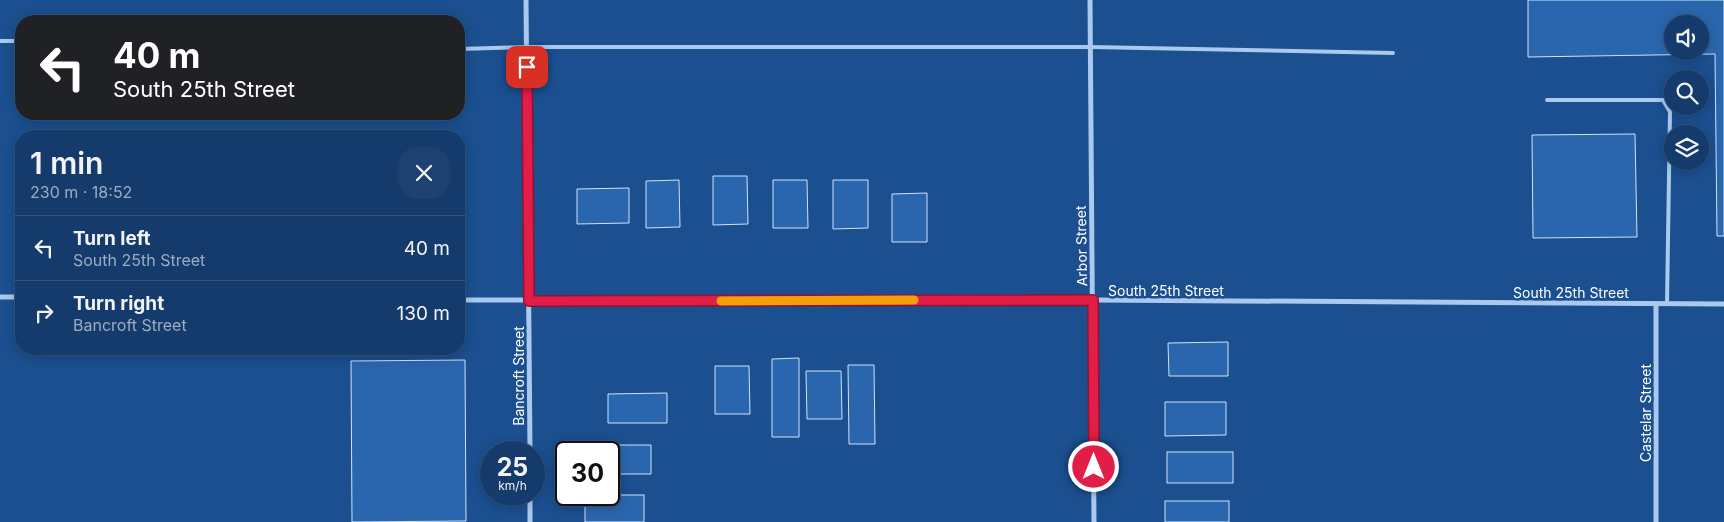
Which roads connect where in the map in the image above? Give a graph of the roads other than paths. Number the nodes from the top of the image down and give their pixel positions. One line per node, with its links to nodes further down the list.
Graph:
1 (526, 0): 5 (street, Bancroft Street)
2 (1090, 0): 6 (street, Arbor Street)
3 (0, 41): 4 (lane)
4 (15, 41)
5 (526, 47): 6 (lane); 7 (lane); 14 (street, Bancroft Street)
6 (1090, 47): 8 (lane); 13 (street, Arbor Street)
7 (465, 49)
8 (1393, 53)
9 (1547, 100): 16 (lane)
10 (0, 297): 11 (street)
11 (15, 297)
12 (465, 300): 14 (street, South 25th Street)
13 (1093, 300): 14 (street, South 25th Street); 15 (street, South 25th Street); 21 (street, Arbor Street)
14 (529, 301): 18 (street, Bancroft Street)
15 (1656, 304): 16 (street, South 25th Street); 22 (street, Castelar Street)
16 (1667, 304): 17 (street, South 25th Street)
17 (1724, 304)
18 (530, 441)
19 (530, 506): 20 (street)
20 (530, 522)
21 (1094, 522)
22 (1656, 522)

